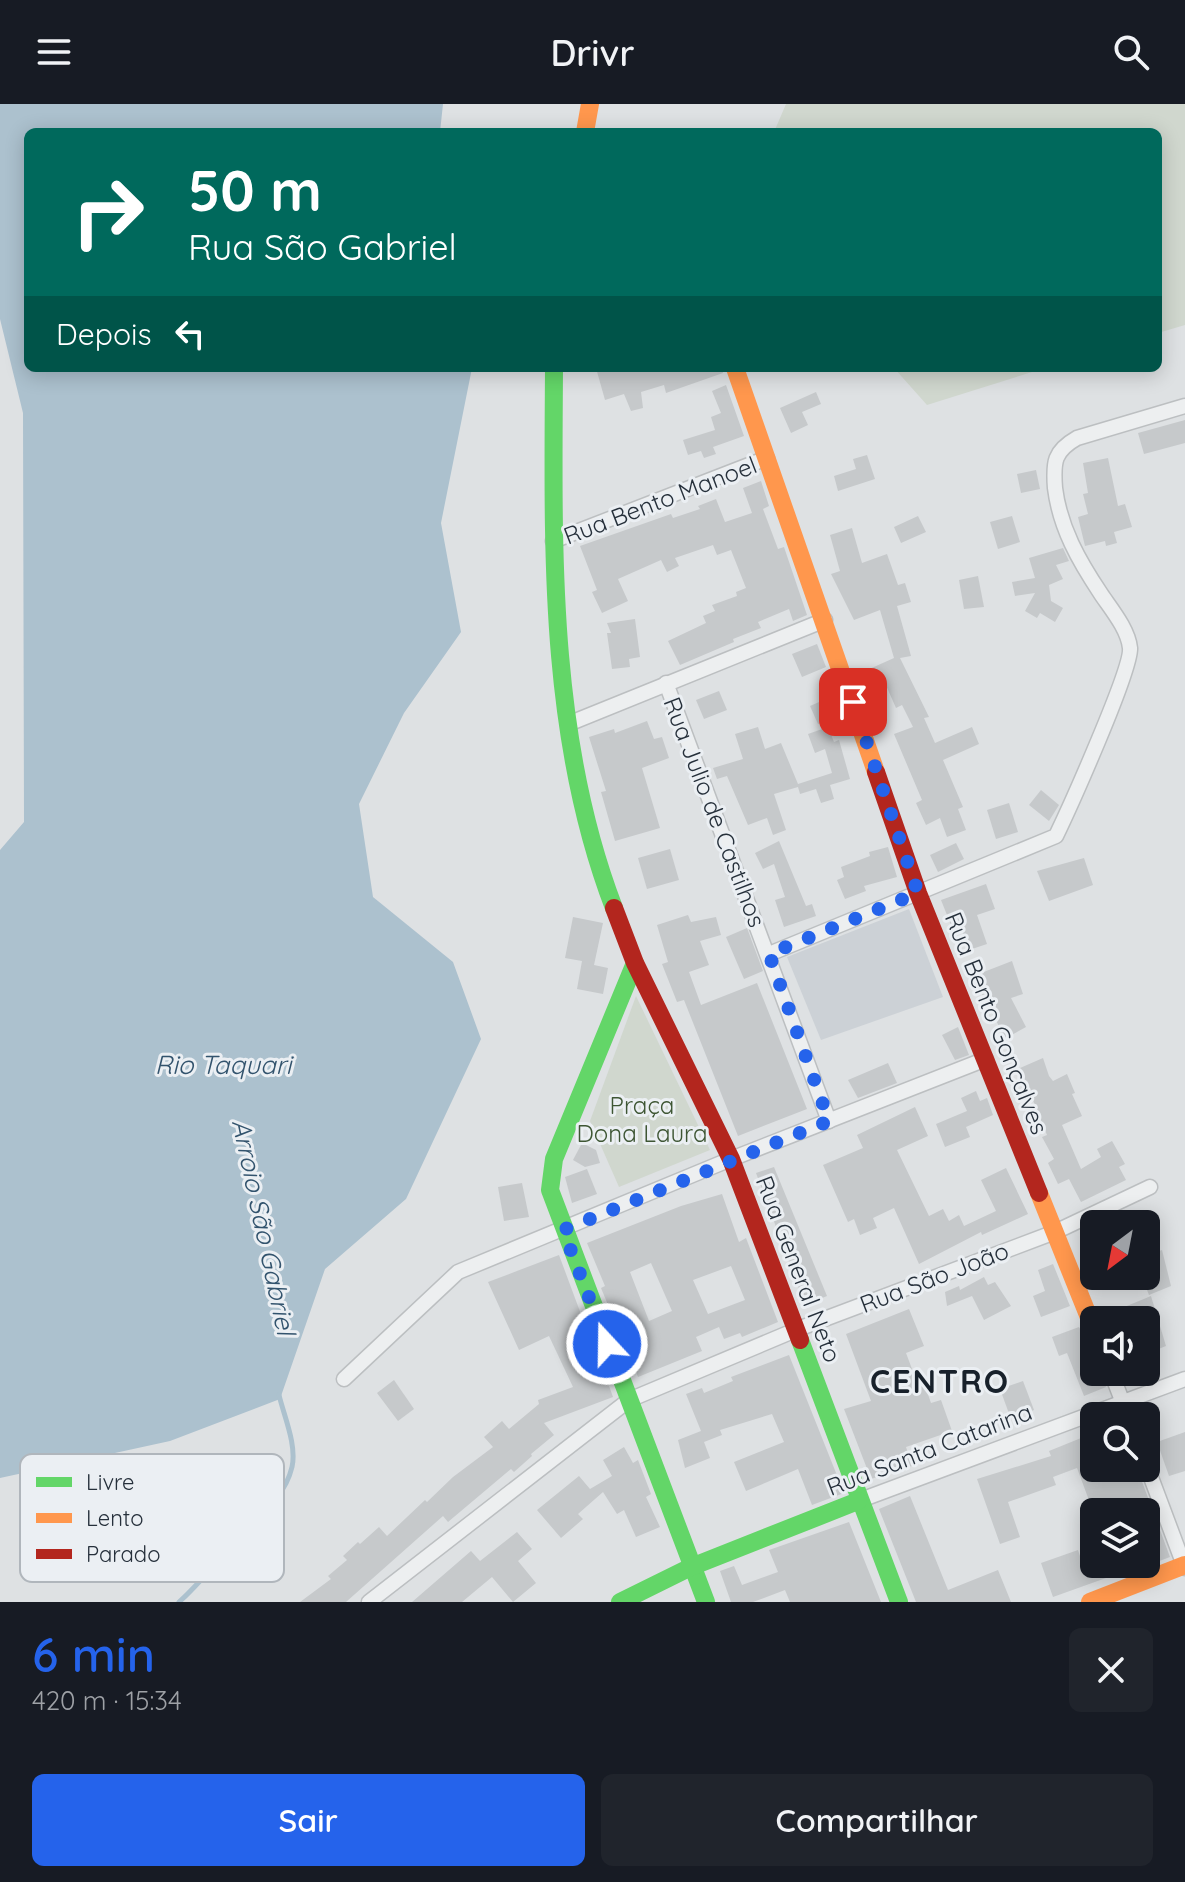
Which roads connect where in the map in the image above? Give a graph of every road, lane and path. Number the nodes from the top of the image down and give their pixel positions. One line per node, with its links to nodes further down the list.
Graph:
1 (590, 104): 2 (street)
2 (586, 128)
3 (554, 372): 7 (street, Rua General Neto)
4 (736, 372): 6 (street, Rua Bento Gonçalves)
5 (1185, 406): 11 (street)
6 (767, 458): 7 (street, Rua Bento Manoel); 8 (street, Rua Bento Gonçalves)
7 (553, 541): 10 (street, Rua General Neto)
8 (825, 620): 9 (street); 11 (street, Rua Bento Gonçalves)
9 (666, 683): 10 (street); 12 (street, Rua Julio de Castilhos)
10 (568, 724): 13 (street, Rua General Neto)
11 (918, 893): 12 (street); 14 (street, Rua Bento Gonçalves)
12 (769, 954): 15 (street, Rua Julio de Castilhos)
13 (635, 963): 16 (street, Rua General Neto); 18 (street)
14 (986, 1059): 15 (street); 19 (street, Rua Bento Gonçalves)
15 (829, 1121): 16 (street)
16 (731, 1159): 18 (street); 21 (street, Rua General Neto)
17 (1150, 1187): 19 (street, Rua São João)
18 (563, 1230): 22 (street); 24 (street)
19 (1055, 1232): 20 (street, Rua Bento Gonçalves); 21 (street, Rua São João)
20 (1084, 1306)
21 (798, 1329): 24 (street, Rua São João); 28 (street, Rua General Neto)
22 (344, 1379)
23 (1185, 1379): 25 (street, Rua Santa Catarina)
24 (629, 1400): 30 (street); 31 (street, Rua São João)
25 (1139, 1402)
26 (1080, 1425): 28 (street, Rua Santa Catarina)
27 (1153, 1482): 29 (street)
28 (858, 1501): 30 (street, Rua Santa Catarina); 34 (street, Rua General Neto)
29 (1185, 1566): 35 (street)
30 (691, 1567): 32 (street, Rua Santa Catarina); 33 (street)
31 (369, 1602)
32 (620, 1602)
33 (706, 1602)
34 (899, 1602)
35 (1090, 1602)

